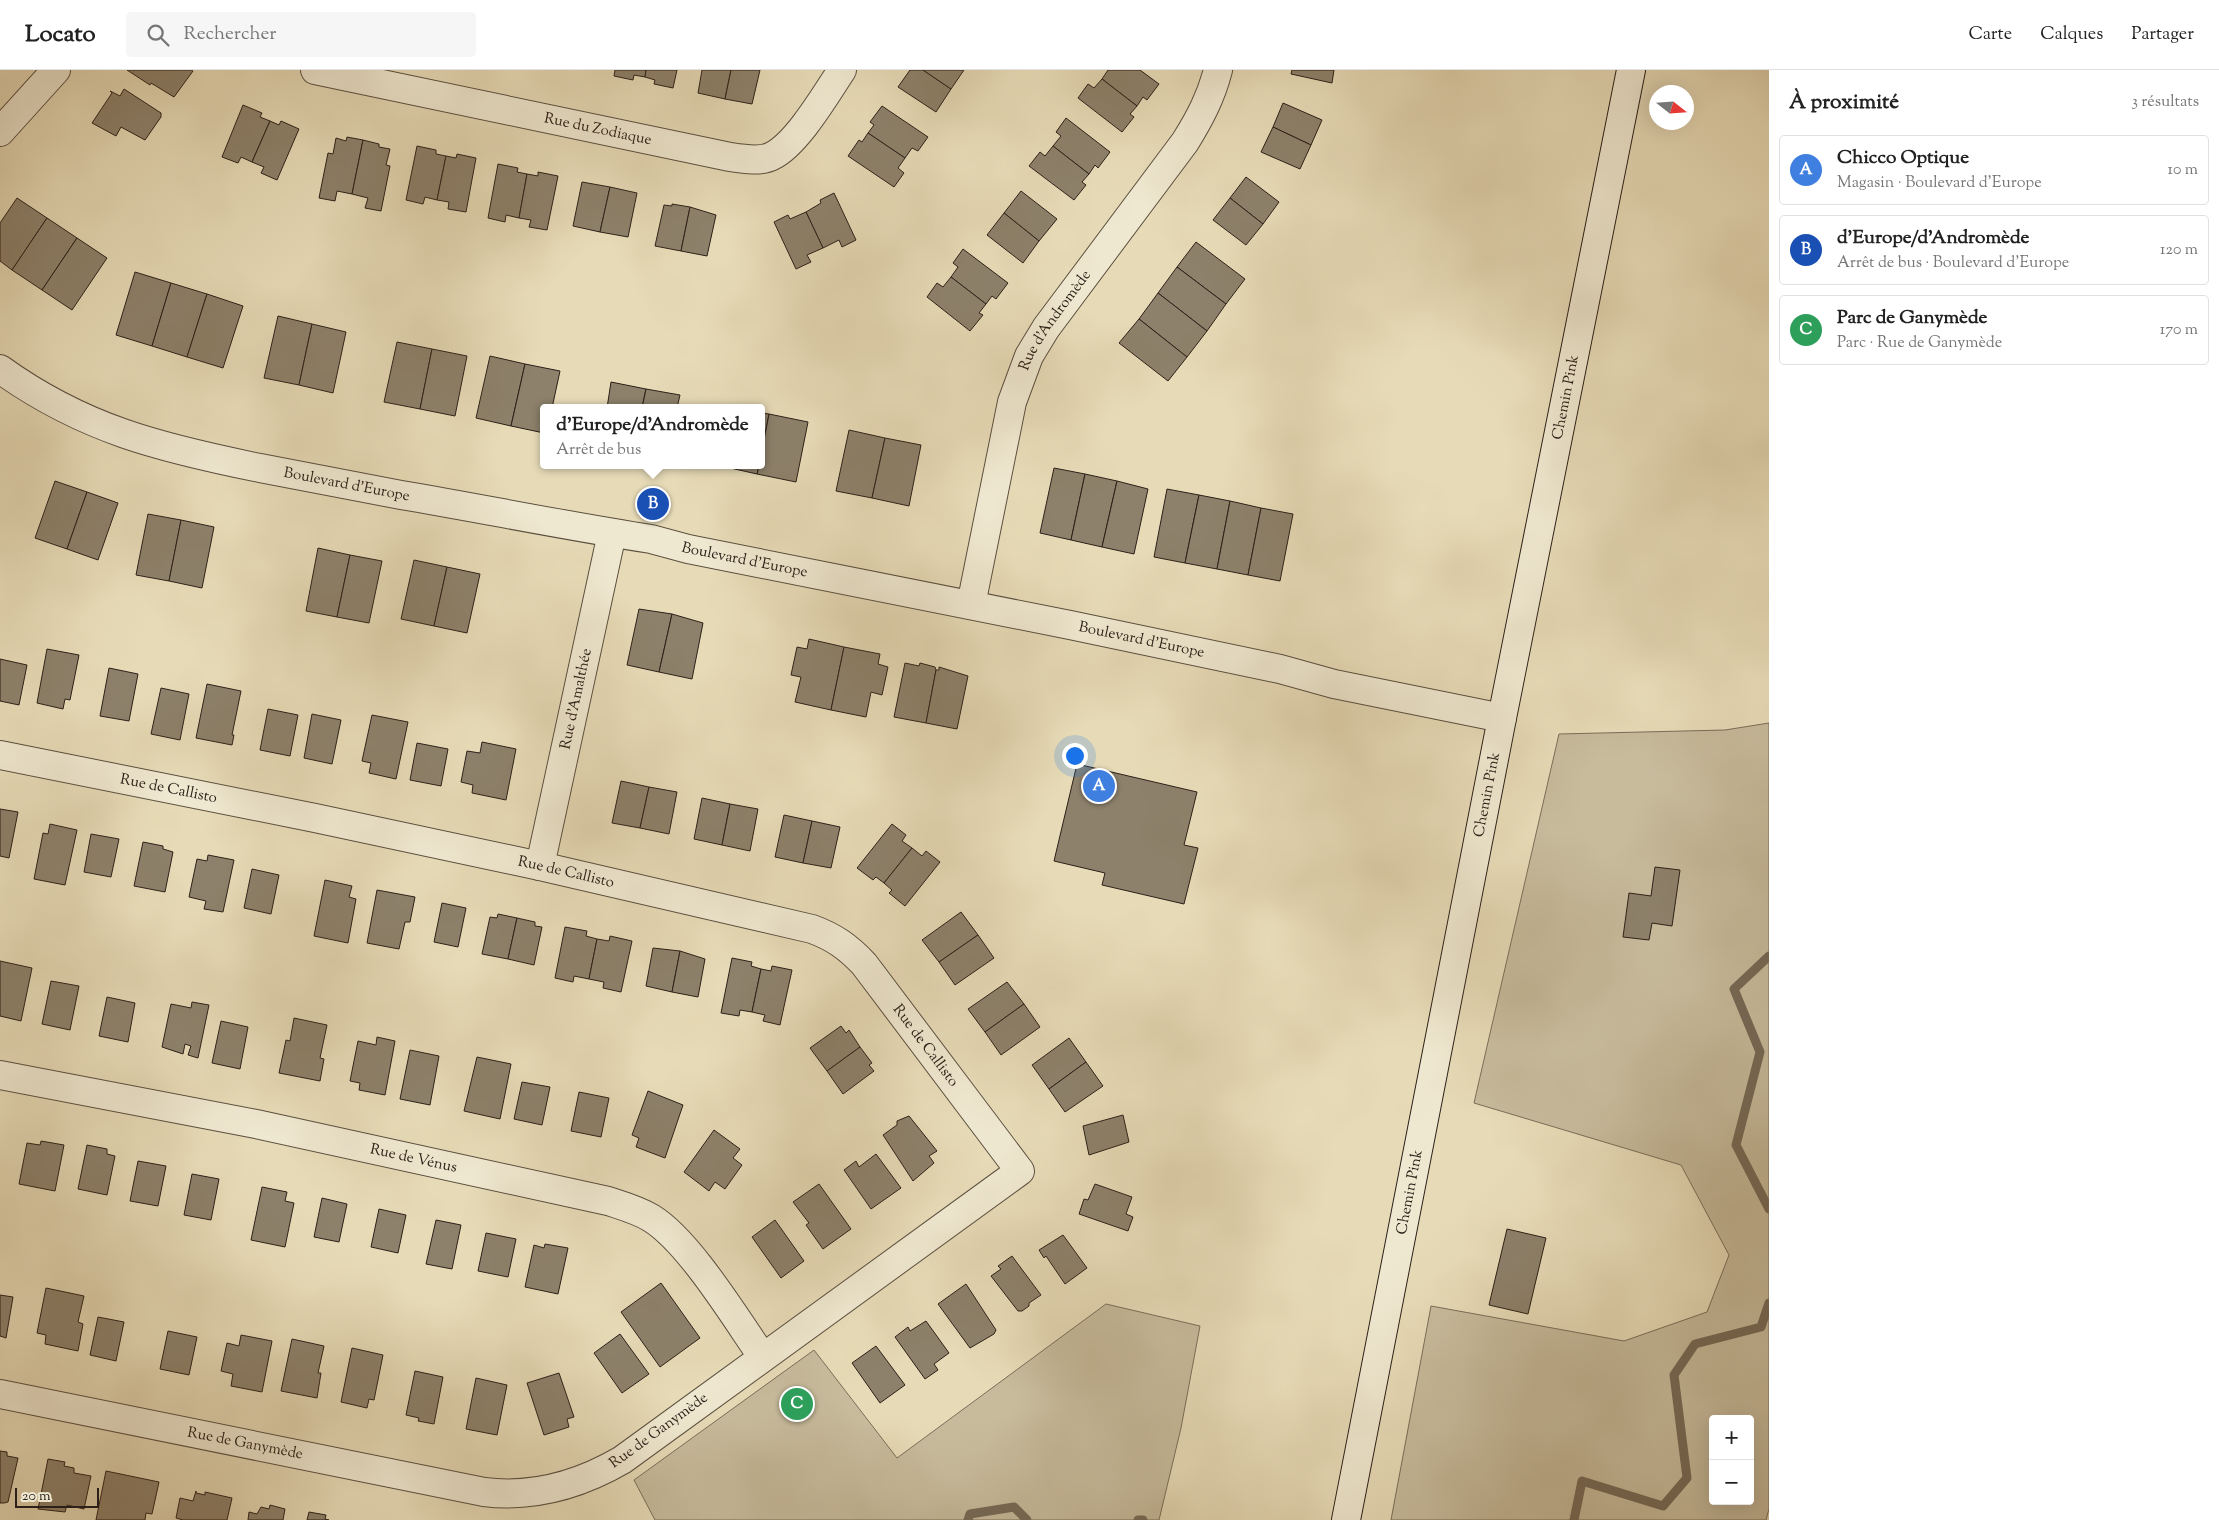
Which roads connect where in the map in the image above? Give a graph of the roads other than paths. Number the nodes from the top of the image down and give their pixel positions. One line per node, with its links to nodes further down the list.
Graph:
1 (56, 70): 6 (street)
2 (315, 70): 3 (street, Rue du Zodiaque)
3 (842, 70)
4 (1218, 70): 9 (street, Rue d'Andromède)
5 (1631, 70): 10 (street, Chemin Pink)
6 (0, 132)
7 (0, 369): 8 (street, Boulevard d'Europe)
8 (612, 533): 9 (street, Boulevard d'Europe); 12 (street, Rue d'Amalthée)
9 (970, 605): 10 (street, Boulevard d'Europe)
10 (1502, 718): 17 (street, Chemin Pink)
11 (0, 755): 12 (street, Rue de Callisto)
12 (540, 866): 14 (street, Rue de Callisto)
13 (0, 1075): 15 (street, Rue de Vénus)
14 (1020, 1172): 15 (street, Rue de Ganymède)
15 (762, 1356): 16 (street, Rue de Ganymède)
16 (0, 1394)
17 (1346, 1520)

